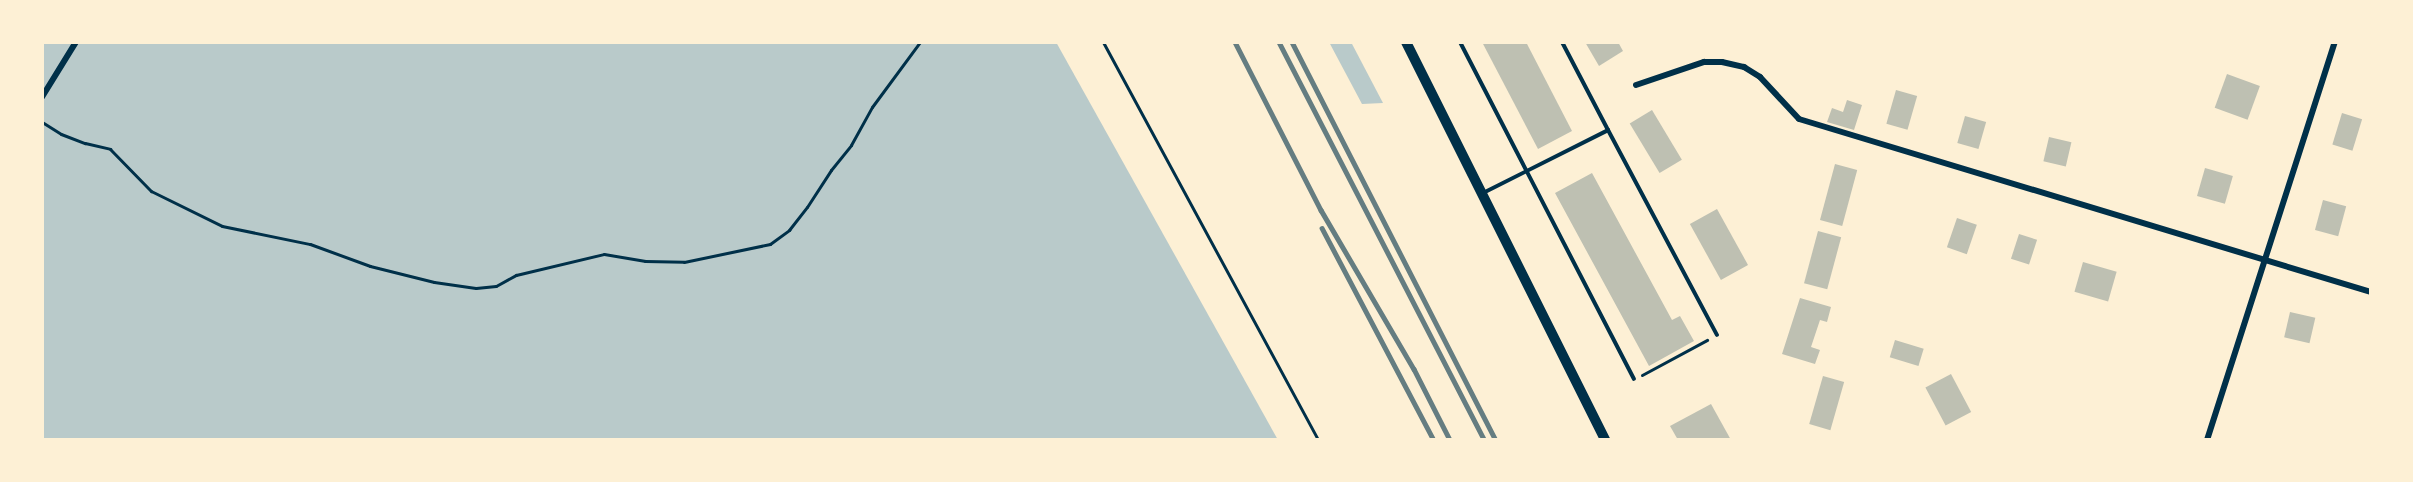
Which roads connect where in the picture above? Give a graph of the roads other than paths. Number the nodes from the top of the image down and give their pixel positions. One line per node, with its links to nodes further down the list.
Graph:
1 (76, 42): 7 (street)
2 (1406, 42): 10 (main road)
3 (1460, 42): 9 (lane)
4 (1562, 42): 8 (lane)
5 (2335, 42): 11 (street)
6 (1636, 85): 11 (street)
7 (42, 97)
8 (1608, 130): 9 (lane); 13 (lane)
9 (1527, 171): 10 (lane); 14 (lane)
10 (1482, 194): 15 (main road)
11 (2264, 261): 12 (street); 16 (street)
12 (2371, 292)
13 (1717, 334)
14 (1634, 379)
15 (1605, 440)
16 (2207, 440)

